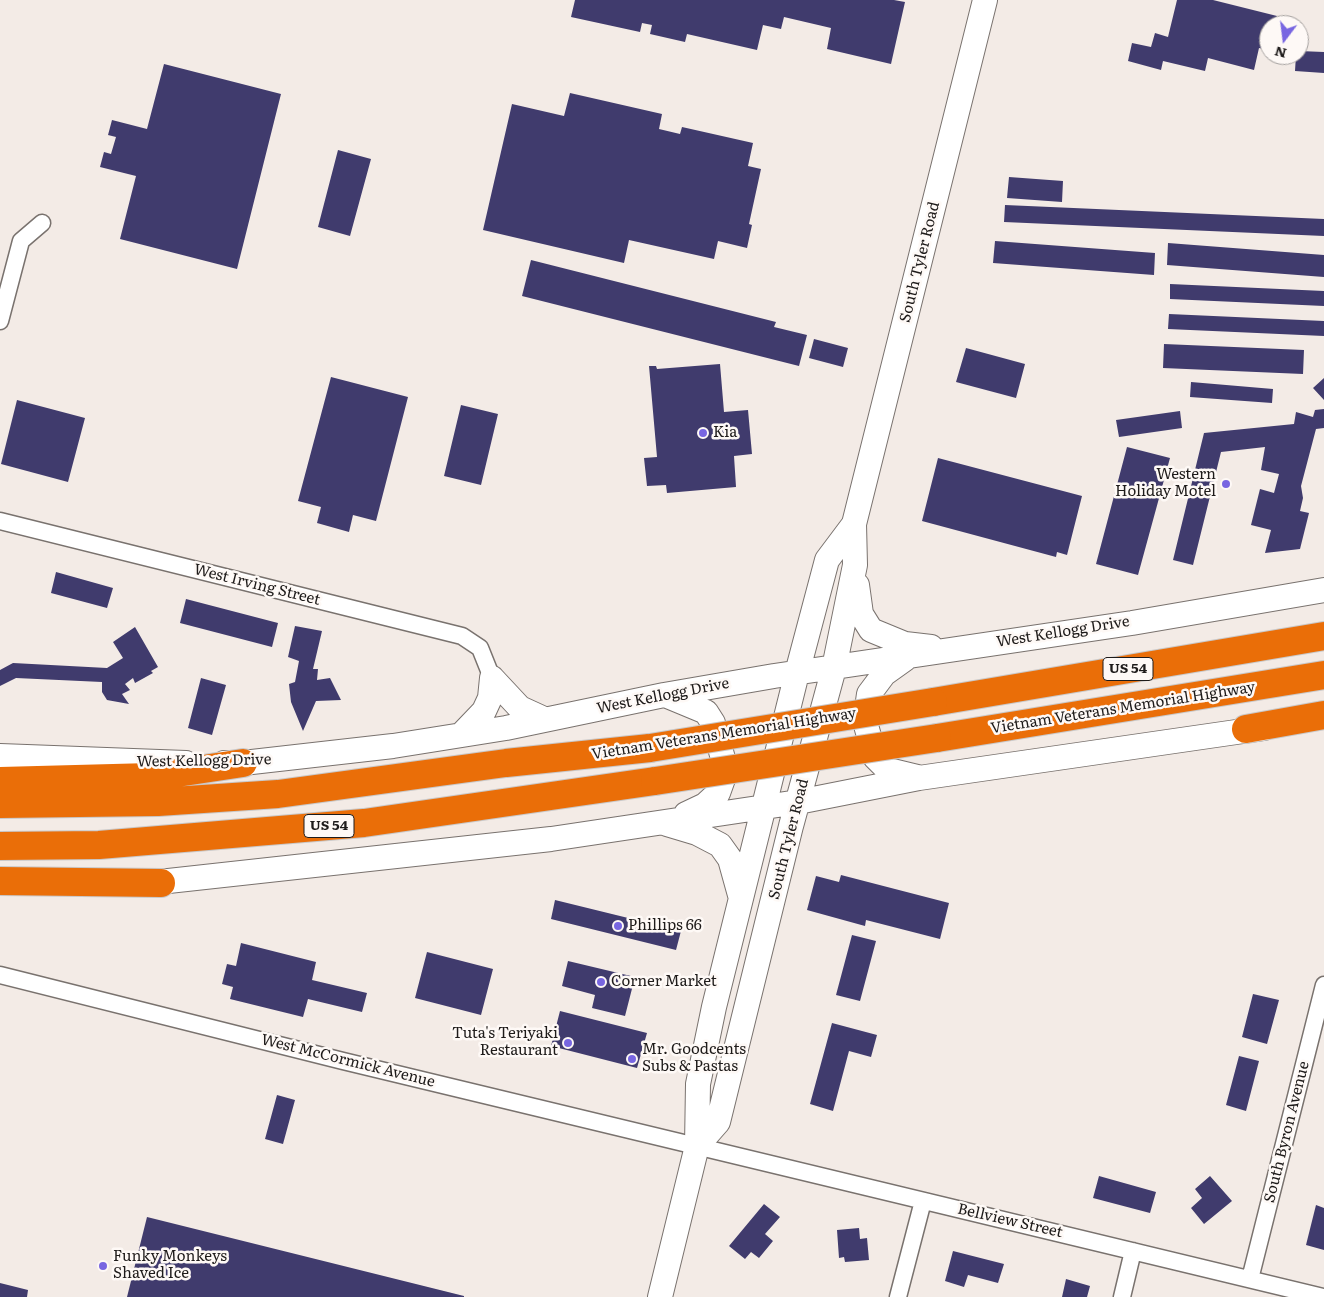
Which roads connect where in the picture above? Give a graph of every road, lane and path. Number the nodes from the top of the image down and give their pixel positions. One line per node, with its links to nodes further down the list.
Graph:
1 (985, 0): 5 (main road, South Tyler Road)
2 (42, 223): 3 (street)
3 (0, 322)
4 (0, 521): 14 (street, West Irving Street)
5 (854, 524): 6 (main road, South Tyler Road); 12 (main road, South Tyler Road)
6 (855, 565): 9 (main road); 11 (main road, South Tyler Road)
7 (1324, 590): 9 (main road, West Kellogg Drive)
8 (1324, 636): 26 (highway, Vietnam Veterans Memorial Highway / US 54, bridge)
9 (950, 650): 10 (main road, West Kellogg Drive)
10 (906, 658): 11 (main road, West Kellogg Drive); 23 (main road)
11 (834, 668): 12 (main road, West Kellogg Drive); 25 (main road, South Tyler Road)
12 (797, 672): 15 (main road, West Kellogg Drive); 27 (main road, South Tyler Road)
13 (1324, 675): 29 (highway, Vietnam Veterans Memorial Highway / US 54, bridge)
14 (492, 678): 17 (main road); 20 (main road)
15 (664, 695): 17 (main road, West Kellogg Drive); 28 (main road)
16 (1324, 715): 19 (highway)
17 (544, 719): 20 (main road, West Kellogg Drive)
18 (1324, 721): 19 (main road)
19 (1246, 729): 23 (main road)
20 (462, 735): 22 (main road, West Kellogg Drive)
21 (0, 756): 22 (main road, West Kellogg Drive)
22 (243, 763): 24 (highway)
23 (919, 778): 25 (main road)
24 (0, 781)
25 (798, 802): 27 (main road); 36 (main road, South Tyler Road)
26 (0, 804)
27 (763, 807): 28 (main road); 33 (main road, South Tyler Road)
28 (667, 821): 31 (main road); 33 (main road)
29 (0, 846)
30 (0, 881): 31 (highway)
31 (162, 883): 32 (main road)
32 (0, 893)
33 (740, 900): 36 (main road, South Tyler Road)
34 (0, 974): 36 (street, West McCormick Avenue)
35 (1324, 985): 39 (street, South Byron Avenue)
36 (697, 1146): 37 (street, Bellview Street); 40 (main road, South Tyler Road)
37 (923, 1201): 38 (street, Bellview Street); 41 (street)
38 (1133, 1250): 39 (street, Bellview Street); 42 (street)
39 (1250, 1279): 43 (street, Bellview Street)
40 (660, 1297)
41 (898, 1297)
42 (1122, 1297)
43 (1323, 1297)

